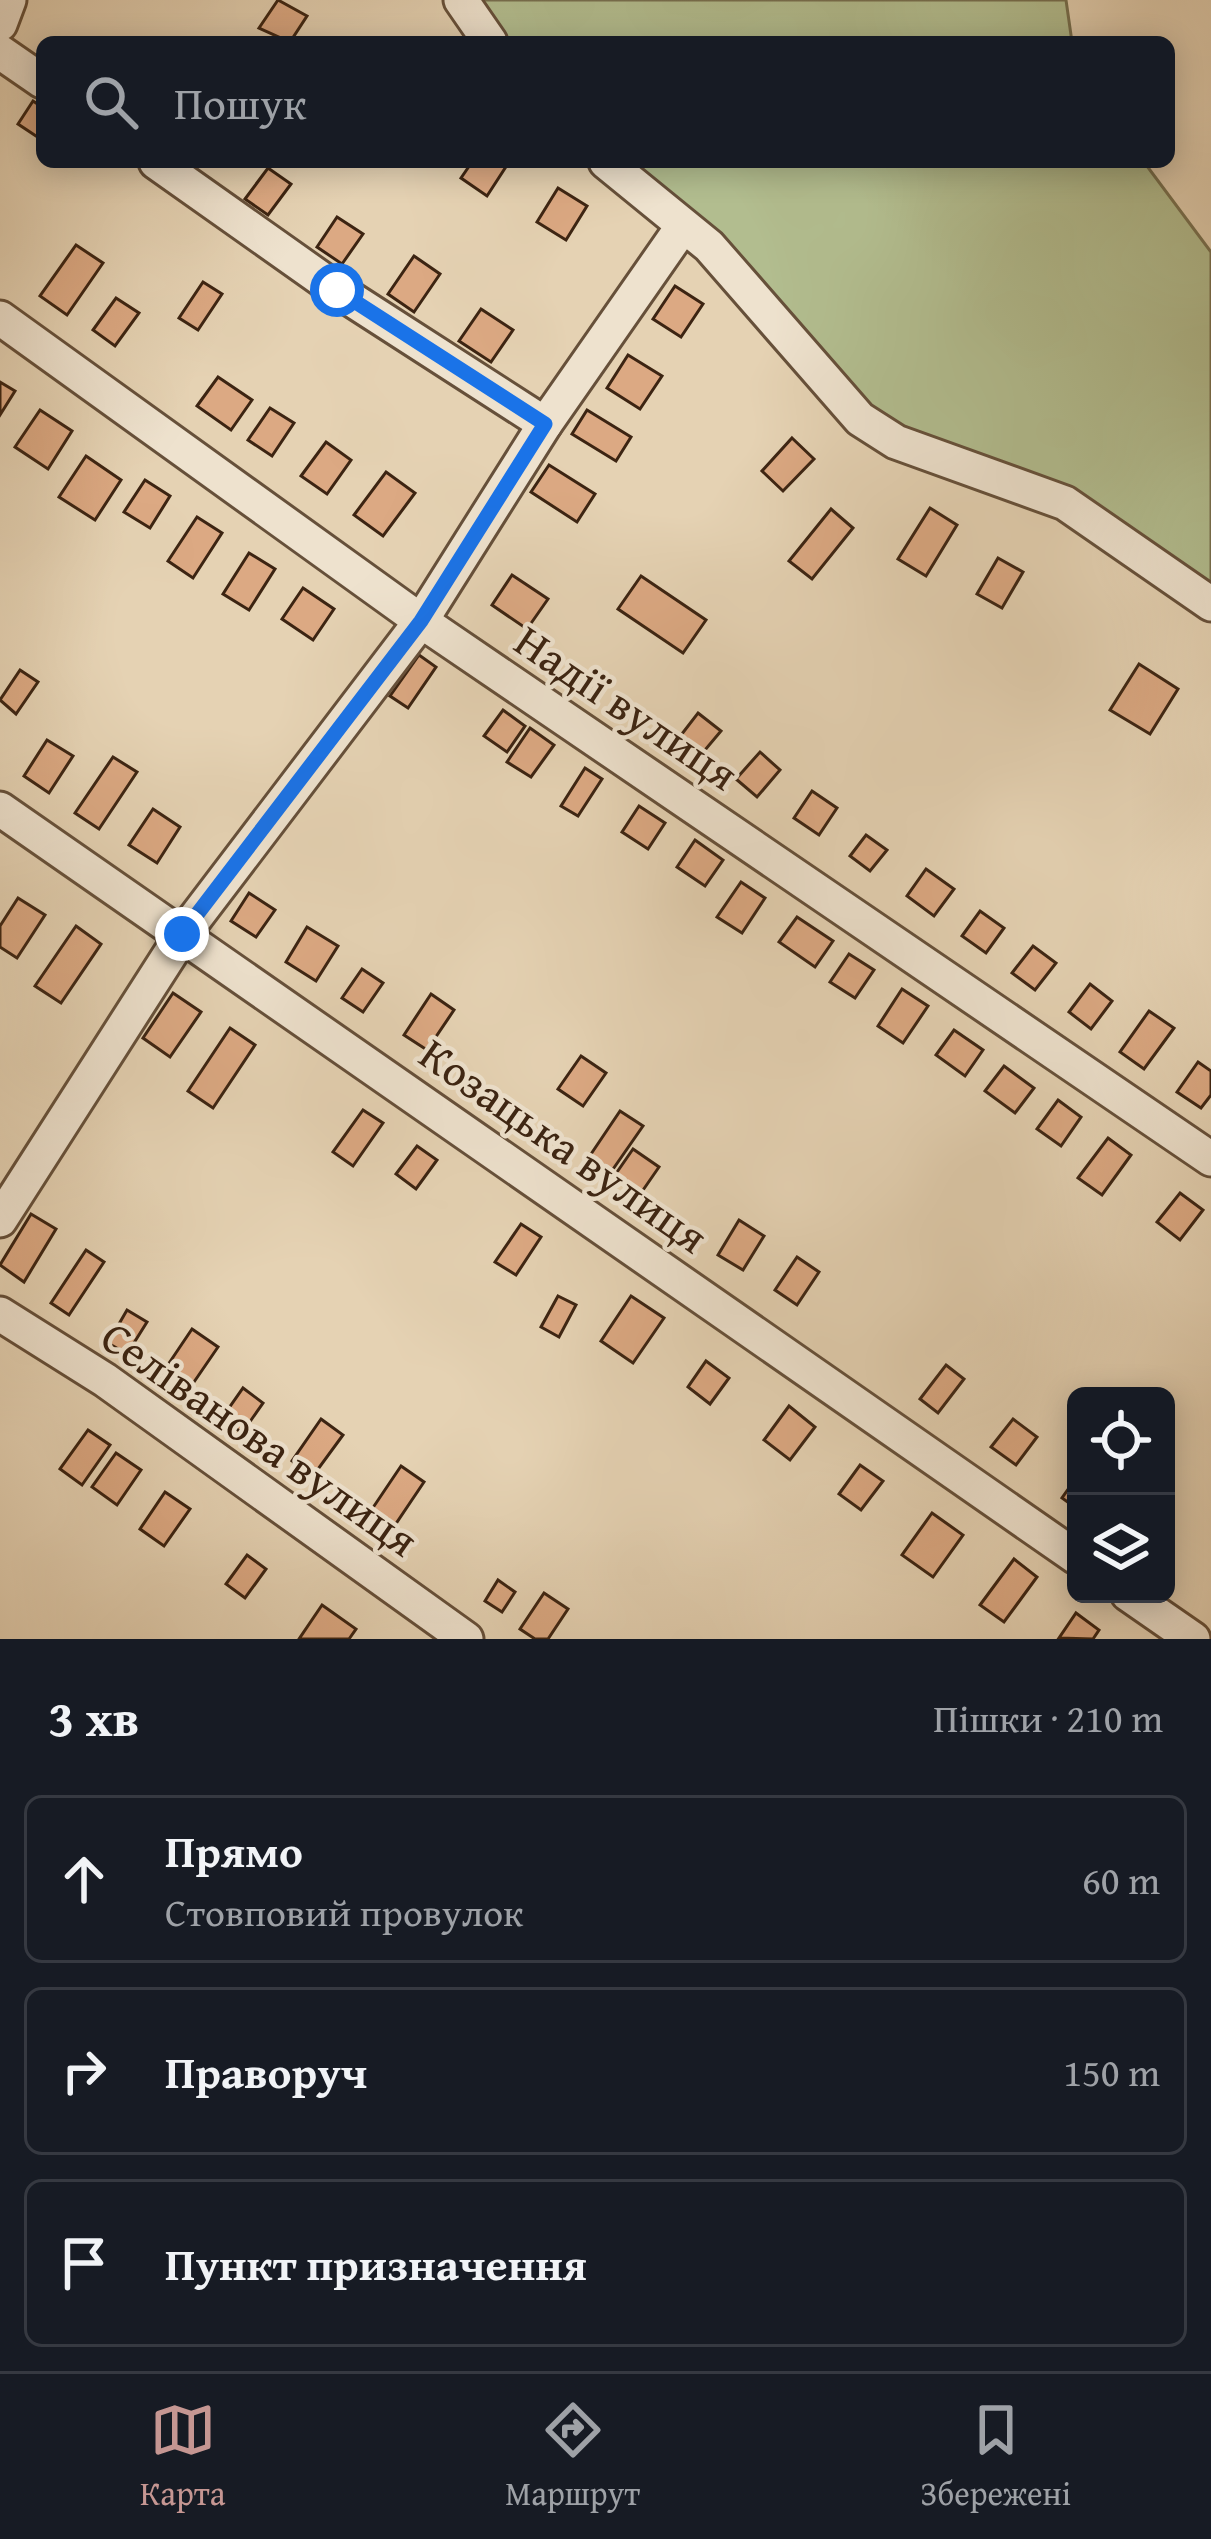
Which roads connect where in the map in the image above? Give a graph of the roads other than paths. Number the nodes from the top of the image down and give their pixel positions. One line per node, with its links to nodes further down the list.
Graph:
1 (9, 0): 3 (street)
2 (461, 0): 4 (street)
3 (0, 24)
4 (486, 36)
5 (0, 52): 6 (street)
6 (36, 77)
7 (164, 168): 11 (street)
8 (613, 168): 9 (street)
9 (683, 226): 11 (street); 12 (street)
10 (0, 318): 13 (street, Надії вулиця)
11 (545, 424): 13 (street)
12 (1211, 604)
13 (421, 621): 15 (street); 16 (street, Надії вулиця)
14 (0, 809): 15 (street, Козацька вулиця)
15 (182, 934): 17 (street); 19 (street, Козацька вулиця)
16 (1211, 1159)
17 (0, 1220)
18 (0, 1314): 21 (street, Селіванова вулиця)
19 (1067, 1552)
20 (1141, 1603): 22 (street)
21 (466, 1639)
22 (1193, 1639)

